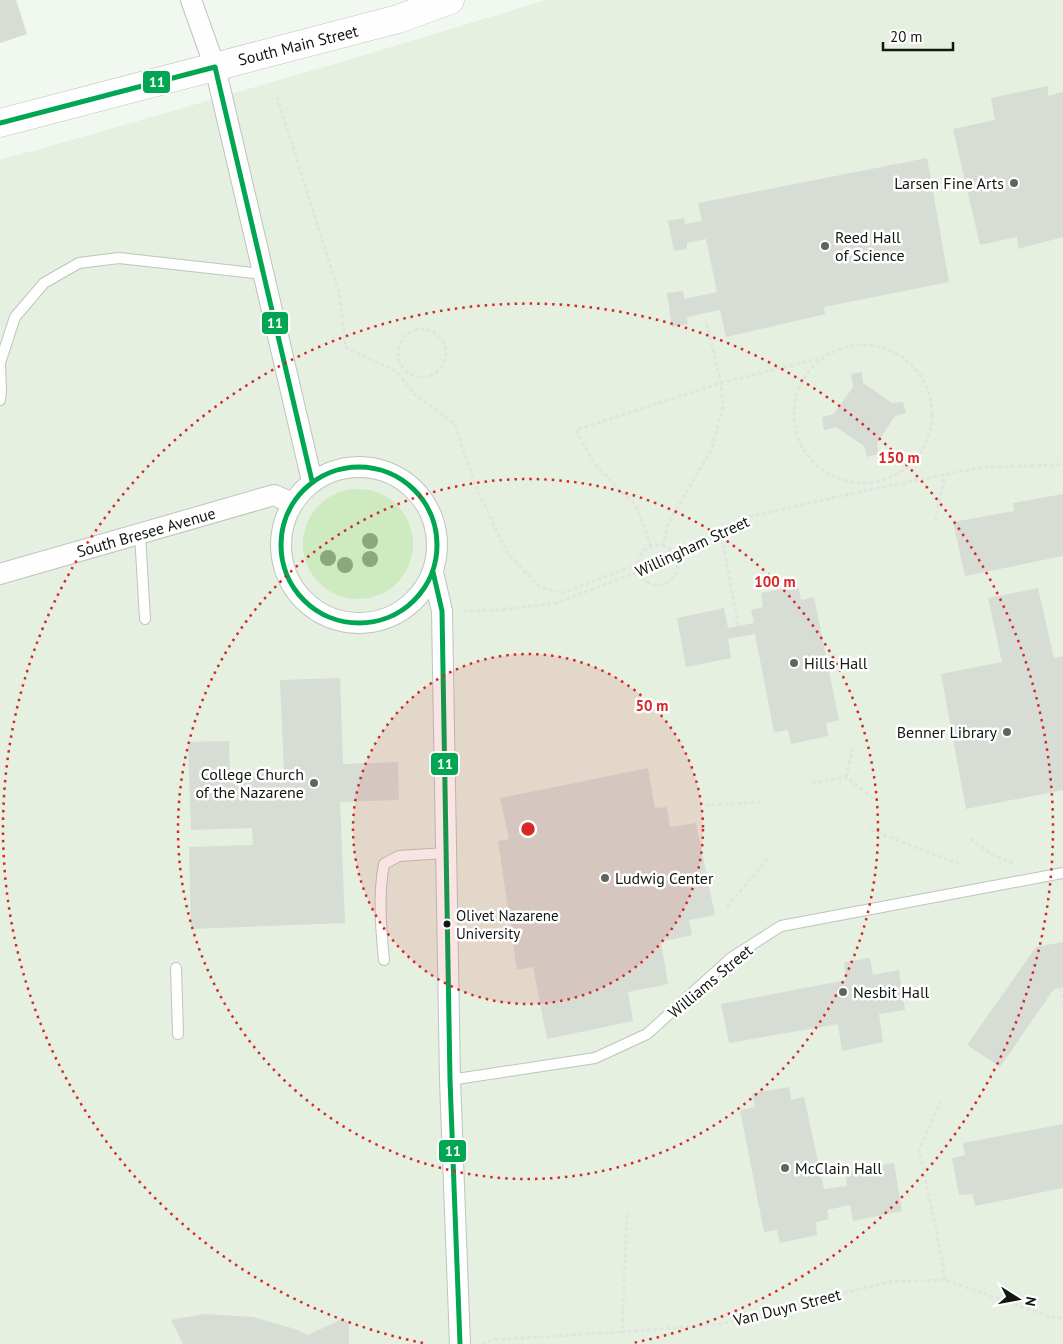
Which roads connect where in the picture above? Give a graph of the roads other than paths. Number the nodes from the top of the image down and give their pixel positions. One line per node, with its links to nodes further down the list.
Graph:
1 (192, 0): 3 (street)
2 (450, 0): 3 (main road, South Main Street)
3 (215, 67): 4 (main road, South Main Street); 5 (street)
4 (0, 123)
5 (263, 274): 6 (lane); 7 (street)
6 (0, 400)
7 (312, 481): 8 (street); 10 (street)
8 (292, 503): 9 (street, South Bresee Avenue); 10 (street)
9 (140, 534): 11 (street, South Bresee Avenue); 12 (lane)
10 (433, 572): 13 (street)
11 (0, 574)
12 (145, 619)
13 (446, 853): 15 (lane); 18 (street)
14 (1063, 873): 18 (lane, Williams Street)
15 (384, 960)
16 (176, 968): 17 (lane)
17 (178, 1034)
18 (450, 1080): 19 (street)
19 (460, 1344)

